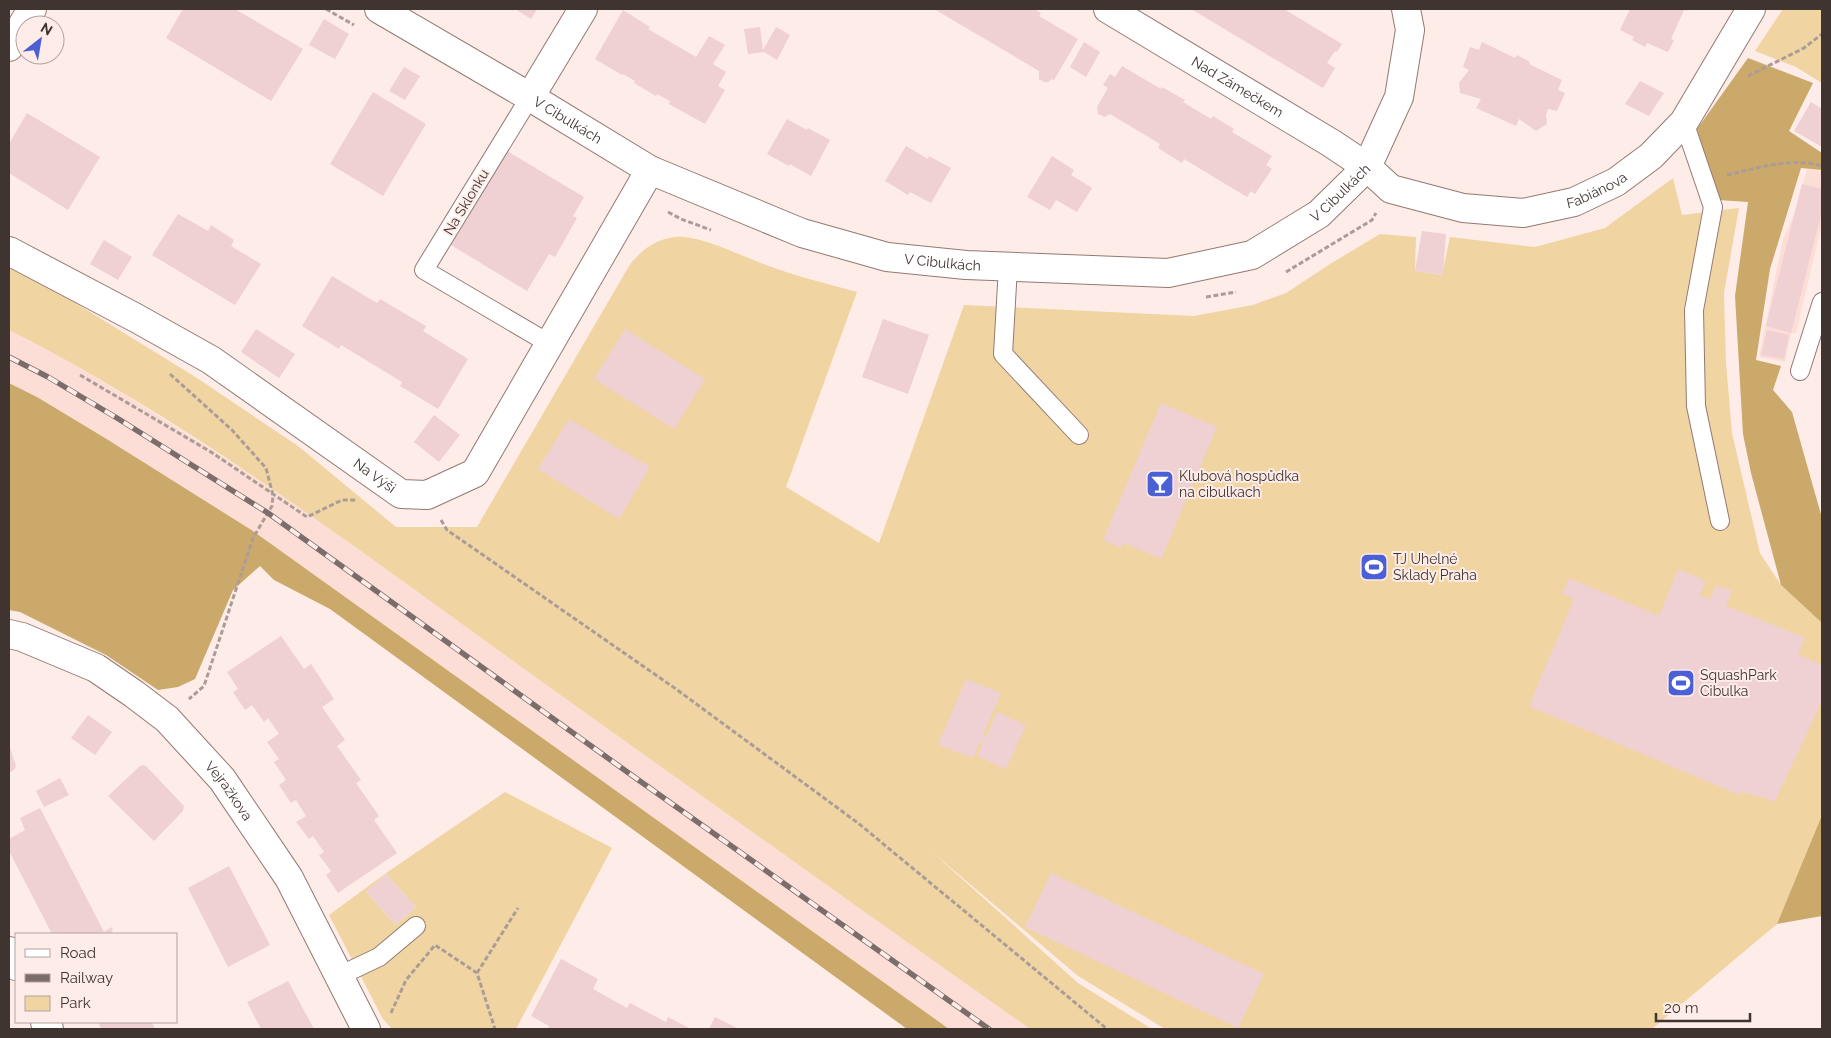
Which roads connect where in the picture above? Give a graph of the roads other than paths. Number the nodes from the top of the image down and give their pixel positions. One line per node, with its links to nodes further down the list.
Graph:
1 (32, 9): 7 (street)
2 (379, 9): 8 (street, V Cibulkách)
3 (583, 9): 8 (street, Na Sklonku)
4 (1108, 9): 10 (street, Nad Zámečkem)
5 (1406, 9): 10 (street, V Cibulkách)
6 (1751, 9): 9 (street, Fabiánova)
7 (9, 48)
8 (530, 97): 11 (street, V Cibulkách); 15 (lane, Na Sklonku)
9 (1684, 122): 10 (street, Fabiánova); 18 (lane)
10 (1367, 167): 13 (street, V Cibulkách)
11 (650, 170): 13 (street, V Cibulkách); 15 (street, Na Výši)
12 (9, 251): 15 (street, Na Výši)
13 (1008, 267): 17 (lane)
14 (1822, 302): 16 (lane)
15 (550, 344)
16 (1800, 371)
17 (1079, 435)
18 (1720, 521)
19 (9, 634): 23 (street, Vejražkova)
20 (416, 926): 23 (lane)
21 (9, 951): 22 (street)
22 (15, 964)
23 (339, 976): 24 (street, Vejražkova)
24 (377, 1025)

